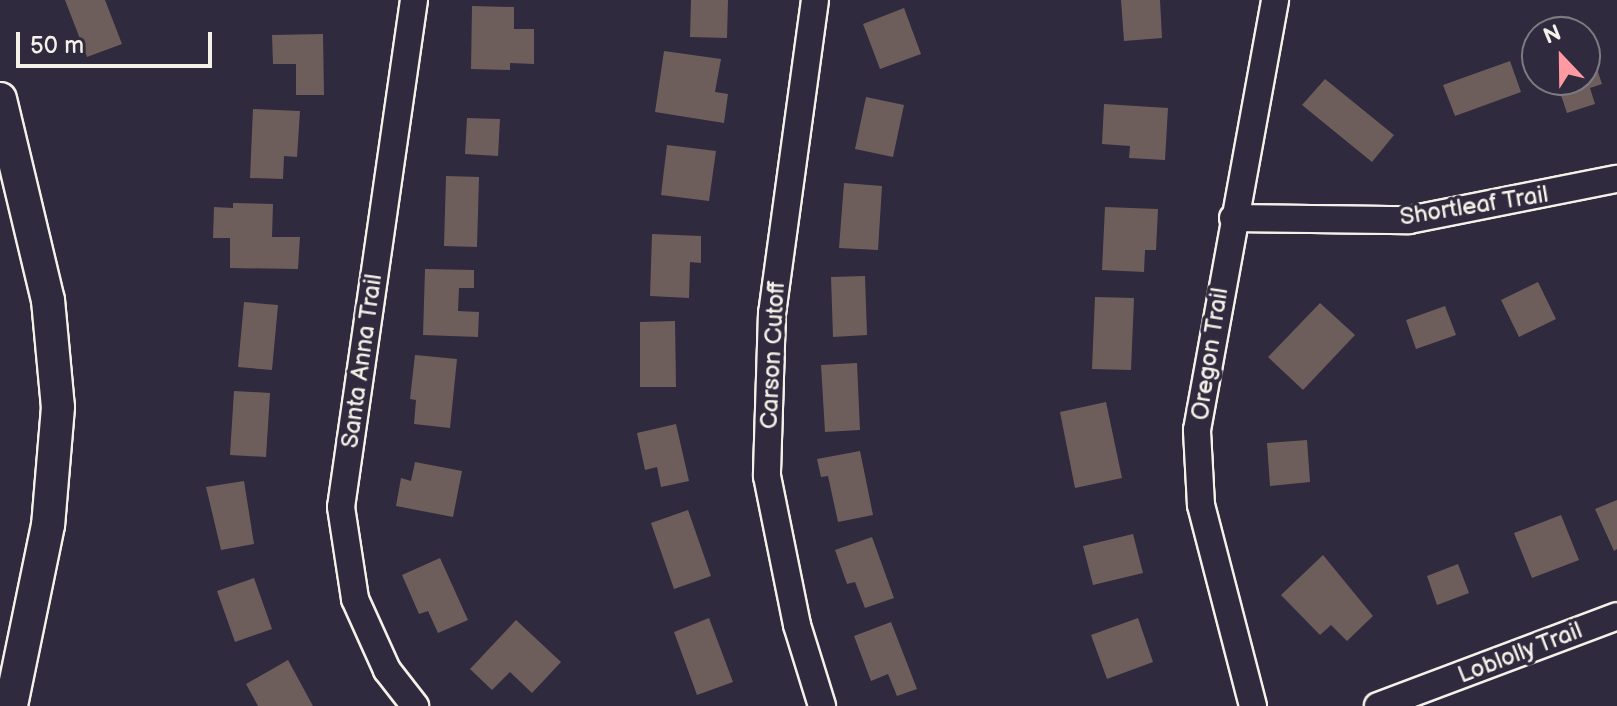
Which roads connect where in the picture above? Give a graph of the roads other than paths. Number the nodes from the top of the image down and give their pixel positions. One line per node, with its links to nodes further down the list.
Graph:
1 (414, 0): 9 (street, Santa Anna Trail)
2 (815, 0): 10 (street, Carson Cutoff)
3 (1275, 0): 6 (street, Oregon Trail)
4 (0, 99): 8 (street)
5 (1617, 179): 6 (street, Shortleaf Trail)
6 (1233, 218): 11 (street, Oregon Trail)
7 (1617, 616): 12 (street, Loblolly Trail)
8 (11, 706)
9 (415, 706)
10 (822, 706)
11 (1253, 706)
12 (1378, 706)

